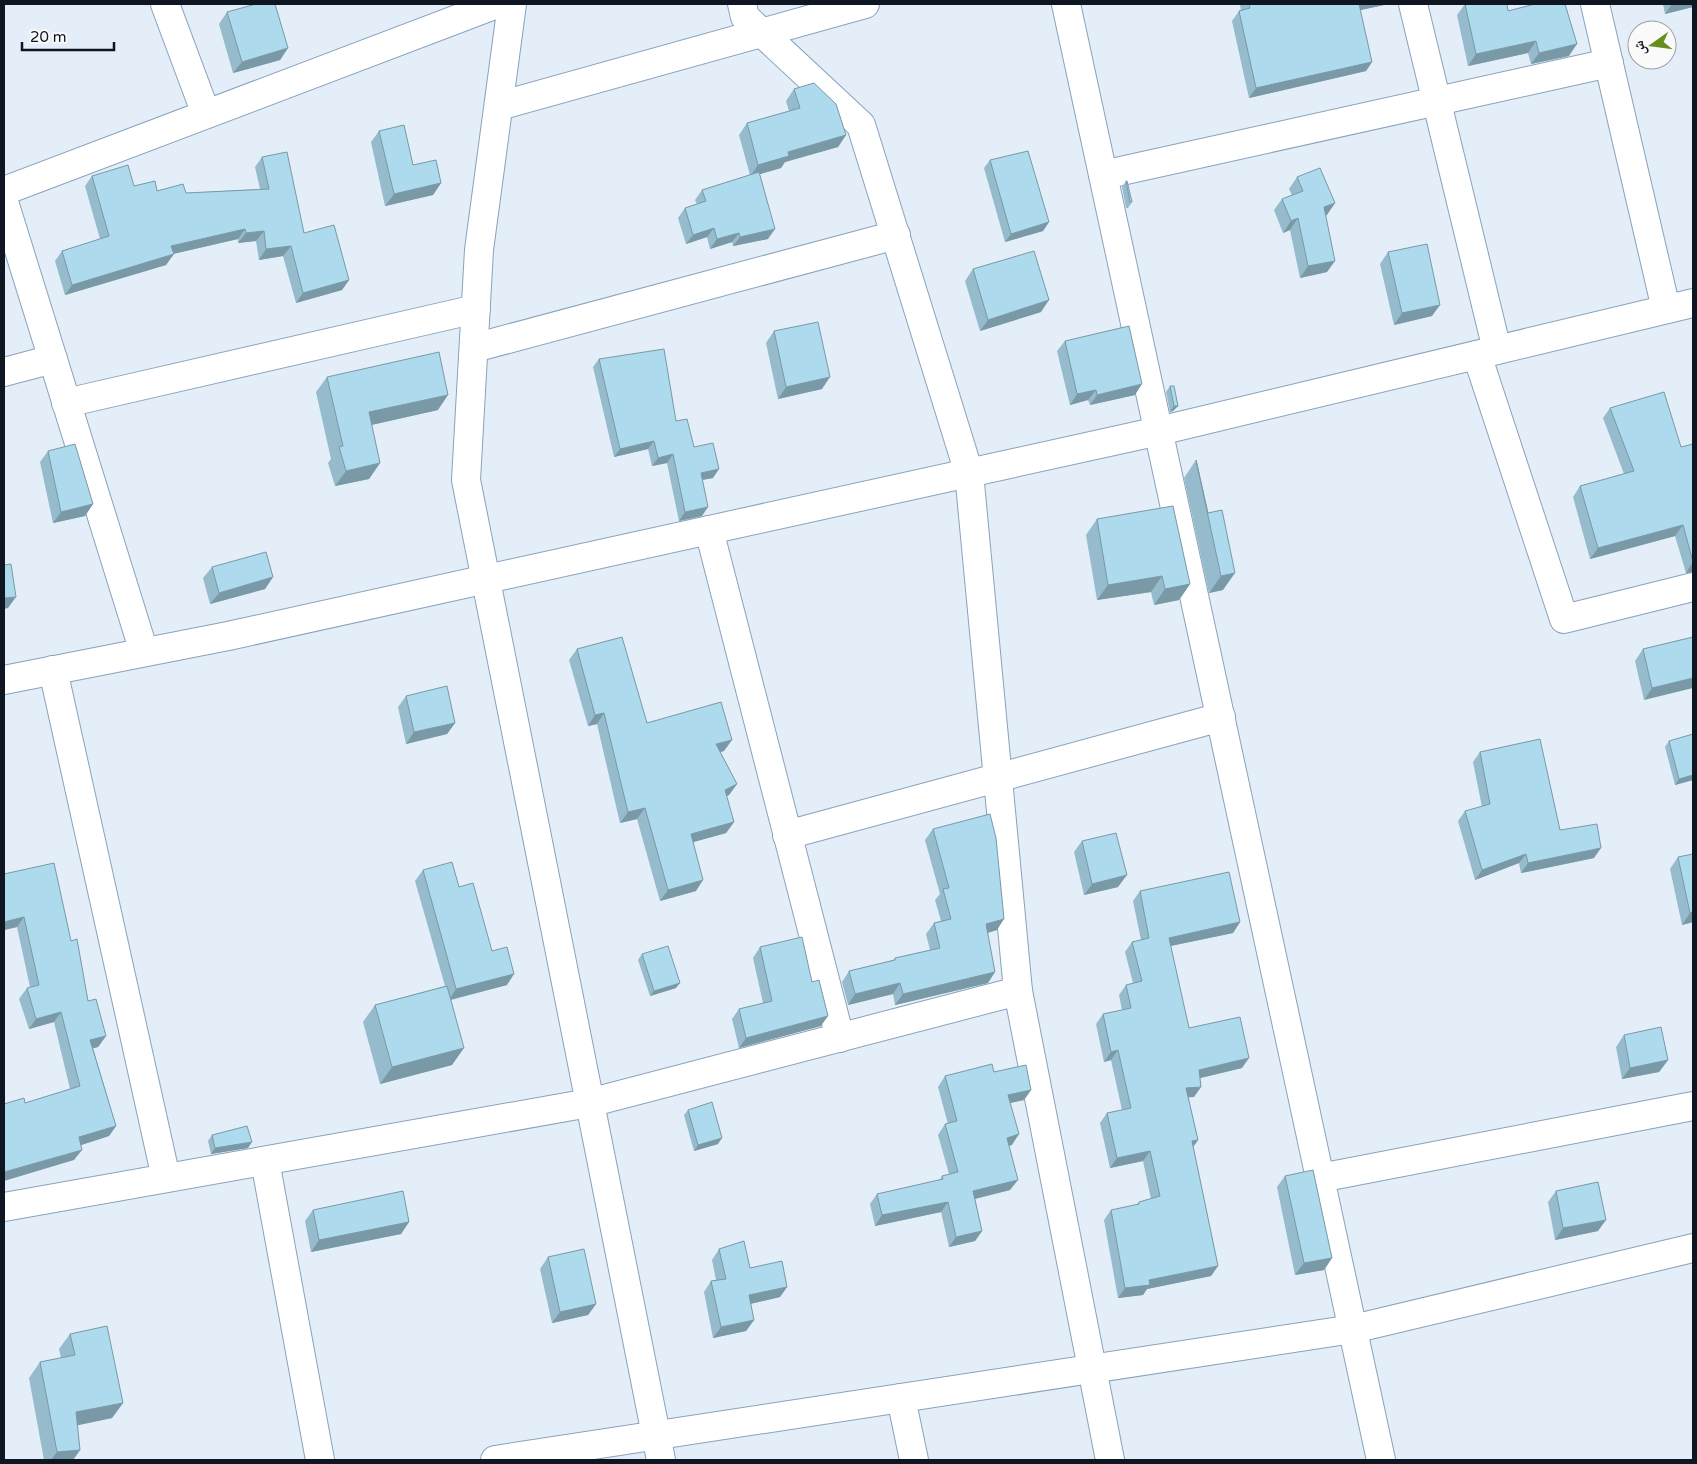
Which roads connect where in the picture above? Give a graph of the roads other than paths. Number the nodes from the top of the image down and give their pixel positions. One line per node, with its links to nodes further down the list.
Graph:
1 (165, 4): 13 (street)
2 (497, 4): 13 (street)
3 (512, 4): 12 (street)
4 (742, 4): 9 (street)
5 (865, 4): 9 (street)
6 (1066, 4): 14 (street)
7 (1413, 4): 11 (street)
8 (1595, 4): 10 (street)
9 (762, 33): 12 (street); 17 (street)
10 (1608, 63): 11 (street); 20 (street)
11 (1436, 101): 14 (street); 22 (street)
12 (499, 106): 19 (street)
13 (206, 114): 15 (street)
14 (1103, 175): 26 (street)
15 (4, 191)
16 (4, 202): 23 (street)
17 (896, 236): 21 (street); 27 (street)
18 (1693, 302): 20 (street)
19 (476, 309): 21 (street); 25 (street)
20 (1666, 309): 22 (street)
21 (474, 348): 29 (street)
22 (1487, 352): 26 (street); 30 (street)
23 (53, 359): 24 (street); 25 (street)
24 (4, 372)
25 (66, 403): 31 (street)
26 (1159, 431): 27 (street); 34 (street)
27 (969, 472): 28 (street); 35 (street)
28 (709, 530): 29 (street); 36 (street)
29 (485, 579): 31 (street); 39 (street)
30 (1693, 587)
31 (144, 652): 32 (street)
32 (53, 670): 33 (street); 42 (street)
33 (4, 680)
34 (1220, 717): 35 (street); 43 (street)
35 (998, 777): 36 (street); 37 (street)
36 (787, 835): 38 (street)
37 (1018, 991): 38 (street); 47 (street)
38 (840, 1038): 39 (street)
39 (589, 1103): 41 (street); 49 (street)
40 (1693, 1106): 43 (street)
41 (265, 1161): 42 (street); 50 (street)
42 (166, 1178): 44 (street)
43 (1320, 1178): 46 (street)
44 (4, 1207)
45 (1693, 1248): 46 (street)
46 (1353, 1329): 47 (street); 54 (street)
47 (1092, 1368): 48 (street); 53 (street)
48 (901, 1398): 49 (street); 52 (street)
49 (658, 1447): 51 (street)
50 (320, 1460)
51 (495, 1460)
52 (914, 1460)
53 (1110, 1460)
54 (1381, 1460)

